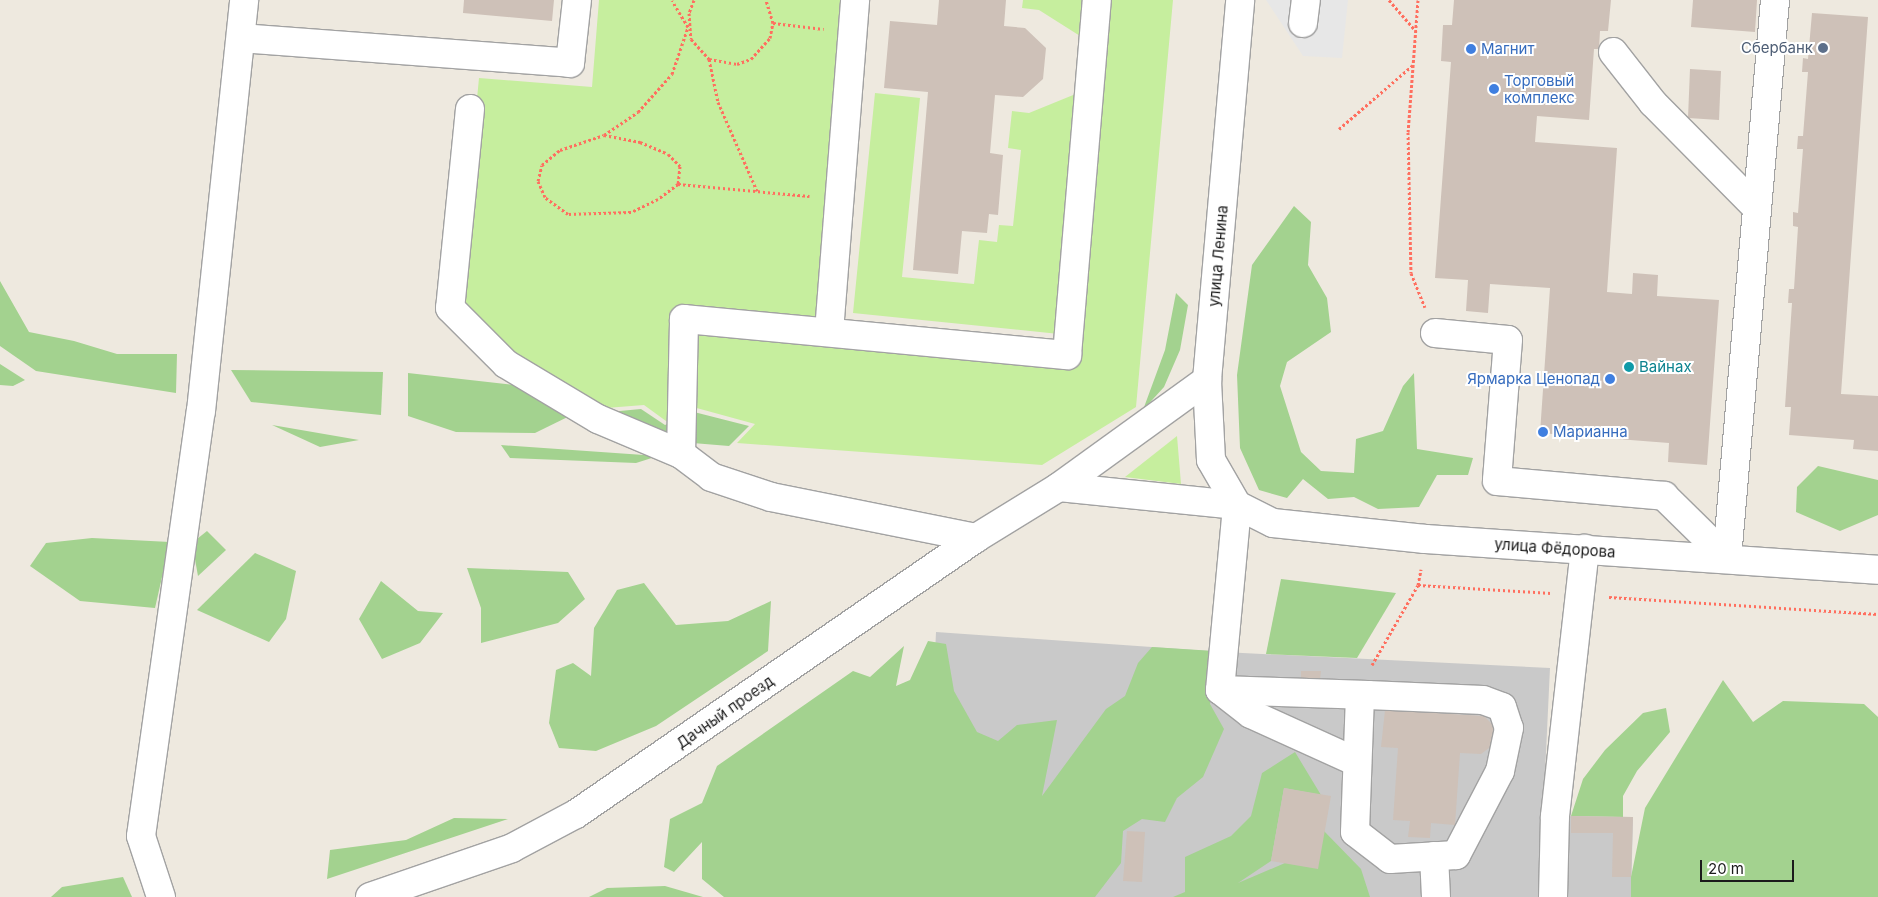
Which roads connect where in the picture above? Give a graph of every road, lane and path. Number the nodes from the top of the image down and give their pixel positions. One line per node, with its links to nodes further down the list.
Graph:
1 (244, 0): 16 (street)
2 (577, 0): 16 (street)
3 (672, 0): 13 (path)
4 (694, 0): 13 (path)
5 (766, 0): 12 (path)
6 (855, 0): 15 (street)
7 (1097, 0): 27 (street)
8 (1240, 0): 29 (street, улица Ленина)
9 (1389, 0): 14 (path)
10 (1418, 0): 14 (path)
11 (1775, 0): 26 (street)
12 (773, 24): 15 (path); 18 (path)
13 (688, 27): 18 (path); 22 (path)
14 (1416, 30): 19 (path)
15 (852, 33): 25 (street)
16 (241, 38): 45 (street)
17 (1613, 52): 26 (street)
18 (709, 59): 24 (path)
19 (1413, 66): 21 (path); 28 (path)
20 (470, 109): 30 (street)
21 (1340, 129)
22 (604, 135): 23 (path); 23 (path)
23 (678, 184): 24 (path)
24 (757, 191): 25 (path)
25 (840, 198): 27 (street)
26 (1757, 208): 36 (street)
27 (829, 332): 30 (street)
28 (1435, 333): 36 (street)
29 (1207, 380): 31 (street, Дачный проезд); 32 (street, улица Ленина)
30 (681, 454): 33 (street)
31 (1059, 486): 32 (street); 33 (street, Дачный проезд)
32 (1237, 505): 34 (street, улица Фёдорова); 41 (street)
33 (976, 538): 46 (street, Дачный проезд)
34 (1426, 540): 35 (street, улица Фёдорова); 38 (path)
35 (1585, 549): 36 (street, улица Фёдорова); 39 (street)
36 (1726, 558): 37 (street, улица Фёдорова)
37 (1878, 570)
38 (1418, 585): 39 (path); 42 (path)
39 (1580, 595): 40 (path); 48 (street)
40 (1878, 614)
41 (1220, 690): 42 (street); 43 (street)
42 (1364, 695): 43 (street); 44 (street)
43 (1357, 762): 44 (street)
44 (1434, 856): 47 (street)
45 (162, 897)
46 (370, 897)
47 (1436, 897)
48 (1553, 897)

